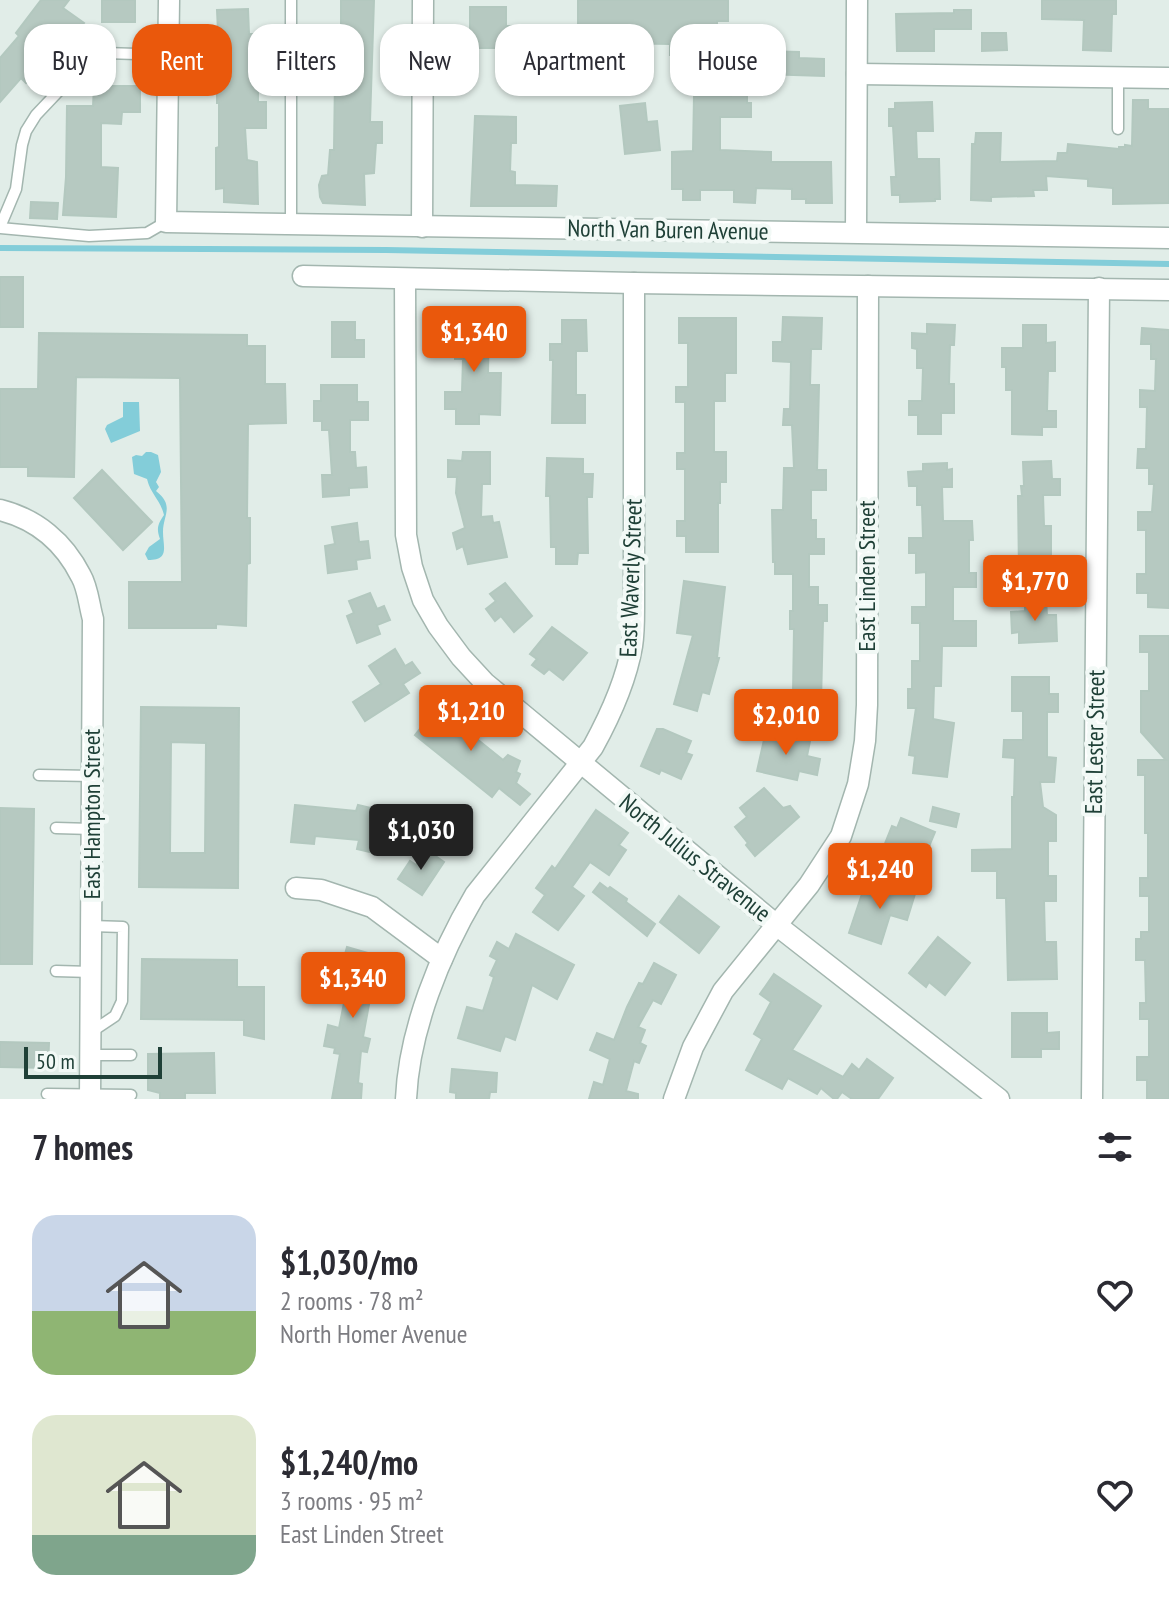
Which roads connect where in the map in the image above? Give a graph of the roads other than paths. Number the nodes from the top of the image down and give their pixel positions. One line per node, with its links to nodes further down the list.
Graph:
1 (169, 0): 5 (street)
2 (291, 0): 13 (lane)
3 (423, 0): 14 (street)
4 (857, 0): 7 (street)
5 (169, 24)
6 (132, 54): 15 (lane)
7 (857, 74): 8 (street); 16 (street)
8 (1118, 77): 9 (street); 11 (lane)
9 (1169, 78)
10 (168, 96): 12 (street)
11 (1118, 129)
12 (166, 222): 13 (street, North Van Buren Avenue); 15 (lane)
13 (291, 224): 14 (street, North Van Buren Avenue)
14 (422, 227): 16 (street, North Van Buren Avenue)
15 (0, 228)
16 (856, 232): 17 (street, North Van Buren Avenue)
17 (1169, 238)
18 (303, 276): 19 (street)
19 (405, 279): 20 (street); 25 (street, North Julius Stravenue)
20 (634, 283): 21 (street); 25 (street, East Waverly Street)
21 (868, 286): 22 (street); 31 (street, East Linden Street)
22 (1099, 288): 23 (street); 45 (street, East Lester Street)
23 (1169, 290)
24 (0, 510): 27 (street, East Hampton Street)
25 (580, 763): 31 (street, North Julius Stravenue); 33 (street, East Waverly Street)
26 (39, 775): 27 (lane)
27 (92, 776): 29 (street, East Hampton Street)
28 (56, 828): 29 (lane)
29 (92, 829): 32 (street, East Hampton Street)
30 (296, 888): 33 (street)
31 (776, 924): 43 (street, East Linden Street); 44 (street, North Julius Stravenue)
32 (91, 926): 35 (street, East Hampton Street); 36 (lane)
33 (442, 959): 42 (street, East Waverly Street)
34 (56, 971): 35 (lane)
35 (91, 972): 36 (street, East Hampton Street)
36 (91, 1032): 37 (street, East Hampton Street)
37 (91, 1055): 38 (lane); 41 (street, East Hampton Street)
38 (131, 1055)
39 (47, 1094): 41 (lane)
40 (131, 1095): 41 (lane)
41 (90, 1097)
42 (406, 1099)
43 (674, 1099)
44 (999, 1099)
45 (1092, 1099)

